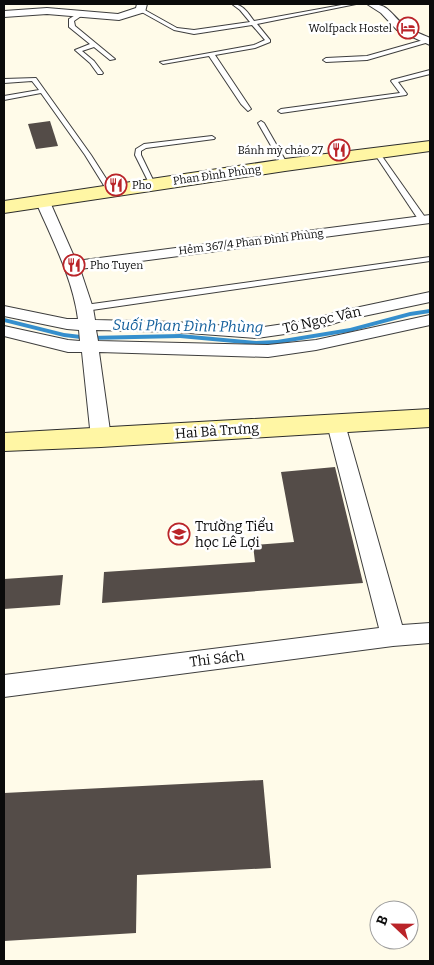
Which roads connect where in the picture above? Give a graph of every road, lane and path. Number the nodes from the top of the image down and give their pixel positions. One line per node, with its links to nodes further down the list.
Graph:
1 (234, 4): 7 (lane)
2 (354, 4): 7 (lane)
3 (372, 4): 8 (street)
4 (141, 7): 5 (street); 7 (lane)
5 (82, 13): 6 (street); 9 (lane)
6 (4, 14)
7 (252, 22): 10 (lane)
8 (429, 41): 12 (lane)
9 (94, 45): 11 (lane); 15 (lane)
10 (211, 54): 13 (lane); 19 (lane)
11 (112, 59)
12 (326, 60)
13 (163, 62)
14 (430, 72): 20 (lane)
15 (100, 73)
16 (4, 81): 17 (lane)
17 (43, 91): 18 (lane); 27 (lane)
18 (4, 98)
19 (248, 109)
20 (281, 111)
21 (261, 123): 25 (lane)
22 (212, 138): 26 (lane)
23 (430, 146): 24 (main road, Phan Đình Phùng)
24 (377, 153): 25 (main road, Phan Đình Phùng); 30 (lane)
25 (284, 165): 26 (main road, Phan Đình Phùng)
26 (152, 184): 27 (main road, Phan Đình Phùng)
27 (110, 191): 28 (main road, Phan Đình Phùng)
28 (43, 202): 29 (main road, Phan Đình Phùng); 32 (street)
29 (4, 207)
30 (428, 223): 32 (street, Hẻm 367/4 Phan Đình Phùng)
31 (430, 259): 35 (lane)
32 (71, 266): 35 (street)
33 (430, 297): 35 (street, Tô Ngọc Vân)
34 (4, 311): 35 (street, Tô Ngọc Vân)
35 (87, 320): 38 (street)
36 (430, 320): 38 (street, Tô Ngọc Vân)
37 (4, 331): 38 (street, Tô Ngọc Vân)
38 (91, 347): 41 (street)
39 (430, 418): 40 (main road, Hai Bà Trưng)
40 (336, 424): 41 (main road, Hai Bà Trưng); 44 (street)
41 (101, 438): 42 (main road, Hai Bà Trưng)
42 (4, 442)
43 (430, 633): 44 (street, Thi Sách)
44 (393, 636): 45 (street, Thi Sách)
45 (4, 686)

